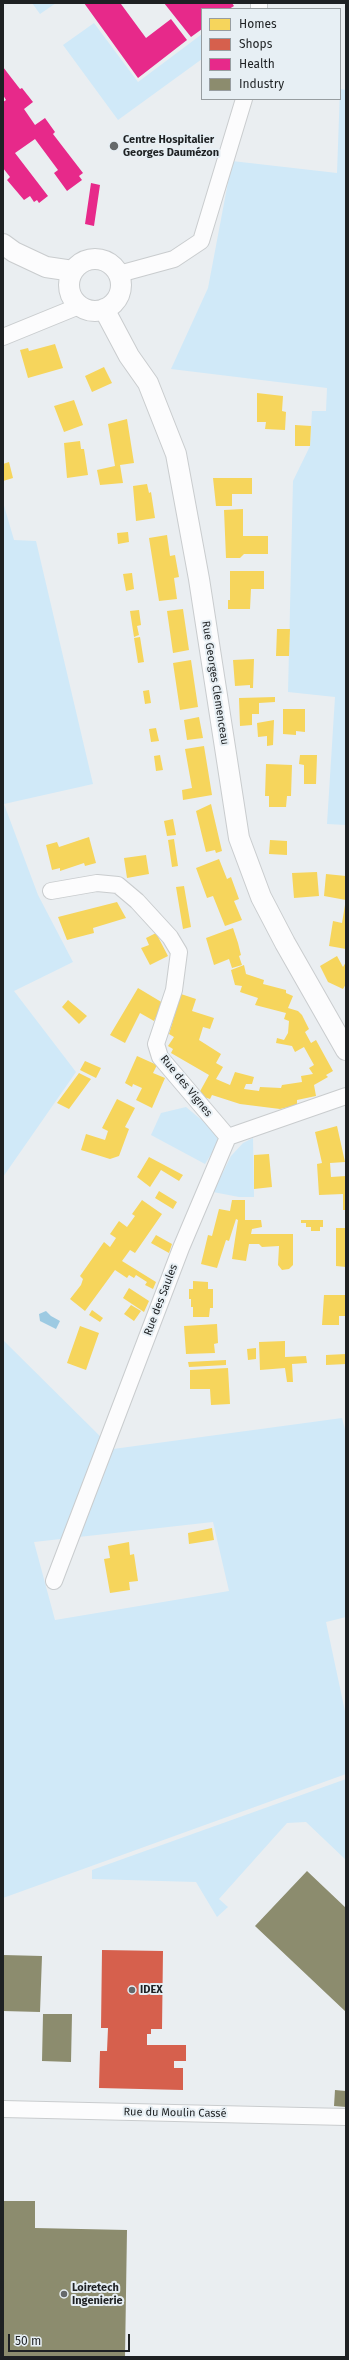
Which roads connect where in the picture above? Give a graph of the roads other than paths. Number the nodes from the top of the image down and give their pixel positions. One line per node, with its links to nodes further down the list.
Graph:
1 (244, 100): 4 (street)
2 (3, 244): 3 (street)
3 (73, 271): 4 (street); 5 (street)
4 (119, 274): 6 (street)
5 (80, 306): 6 (street); 7 (street)
6 (104, 309): 9 (street, Rue Georges Clemenceau)
7 (3, 337)
8 (51, 891): 11 (street, Rue des Vignes)
9 (346, 1050)
10 (346, 1096): 11 (street)
11 (228, 1136): 12 (street, Rue des Saules)
12 (54, 1581)
13 (3, 2109): 14 (street, Rue du Moulin Cassé)
14 (346, 2117)

